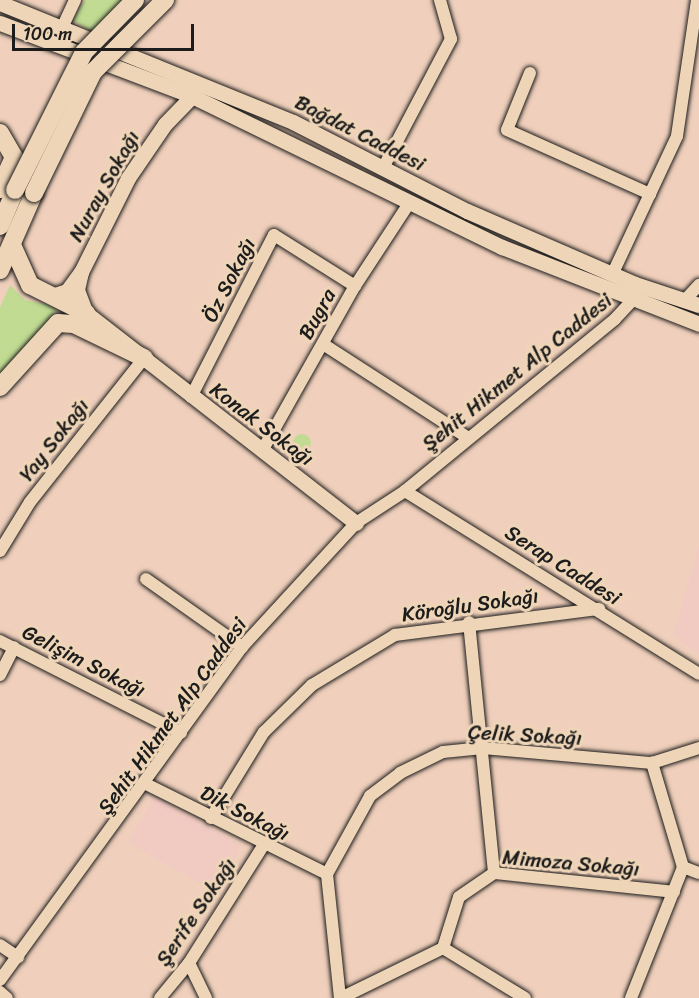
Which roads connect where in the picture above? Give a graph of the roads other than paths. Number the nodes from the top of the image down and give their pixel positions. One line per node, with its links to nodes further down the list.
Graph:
1 (75, 0): 8 (street)
2 (135, 0): 13 (highway, bridge)
3 (165, 0): 17 (highway, bridge)
4 (440, 0): 12 (street)
5 (698, 0): 14 (street)
6 (0, 3): 8 (main road, Bağdat Caddesi)
7 (0, 22): 10 (main road, Bağdat Caddesi)
8 (62, 28): 12 (main road, Bağdat Caddesi)
9 (530, 73): 14 (street)
10 (192, 96): 15 (main road, Bağdat Caddesi); 19 (main road, Nuray Sokağı)
11 (0, 133): 13 (highway)
12 (383, 168): 20 (main road, Bağdat Caddesi)
13 (8, 189): 16 (highway)
14 (650, 194): 20 (street)
15 (410, 202): 22 (street, Bugra); 25 (main road, Bağdat Caddesi)
16 (0, 226)
17 (12, 245): 18 (highway); 24 (highway)
18 (0, 270)
19 (81, 272): 24 (main road); 27 (main road)
20 (612, 275): 23 (main road, Bağdat Caddesi)
21 (699, 285): 26 (street)
22 (355, 286): 29 (street, Bugra); 32 (street, Öz Sokağı)
23 (643, 286): 25 (street, Şehit Hikmet Alp Caddesi); 26 (main road, Bağdat Caddesi)
24 (55, 295): 27 (highway)
25 (634, 301): 28 (main road, Bağdat Caddesi); 33 (street, Şehit Hikmet Alp Caddesi)
26 (692, 303)
27 (86, 313): 30 (main road, Konak Sokağı)
28 (699, 324)
29 (323, 344): 33 (street); 34 (street, Bugra)
30 (144, 357): 31 (highway); 32 (main road, Konak Sokağı); 37 (street, Yay Sokağı)
31 (0, 387)
32 (192, 397): 34 (main road, Konak Sokağı)
33 (467, 437): 35 (street, Şehit Hikmet Alp Caddesi)
34 (263, 449): 36 (main road, Konak Sokağı)
35 (405, 491): 36 (street, Şehit Hikmet Alp Caddesi); 39 (street, Serap Caddesi)
36 (356, 523): 43 (street, Şehit Hikmet Alp Caddesi)
37 (0, 551)
38 (146, 579): 43 (street)
39 (599, 609): 40 (street, Köroğlu Sokağı); 44 (street, Serap Caddesi)
40 (470, 622): 47 (street); 51 (street, Köroğlu Sokağı)
41 (0, 640): 42 (street, Gelişim Sokağı)
42 (14, 647): 45 (street); 46 (street, Gelişim Sokağı)
43 (242, 647): 46 (street, Şehit Hikmet Alp Caddesi)
44 (699, 674)
45 (0, 675)
46 (181, 733): 50 (street, Şehit Hikmet Alp Caddesi)
47 (483, 748): 49 (street, Çelik Sokağı); 54 (street); 56 (street, Çelik Sokağı)
48 (699, 748): 49 (street)
49 (652, 763): 53 (street)
50 (146, 784): 51 (street, Dik Sokağı); 60 (street, Şehit Hikmet Alp Caddesi)
51 (211, 818): 52 (street, Dik Sokağı)
52 (263, 846): 56 (street, Dik Sokağı); 61 (street, Şerife Sokağı)
53 (683, 867): 55 (street); 57 (street)
54 (494, 873): 57 (street, Mimoza Sokağı); 59 (street, Mimoza Sokağı)
55 (699, 873)
56 (327, 874): 67 (street)
57 (674, 892): 69 (street)
58 (0, 945): 60 (street)
59 (443, 948): 67 (street); 68 (street)
60 (18, 957): 62 (street, Şehit Hikmet Alp Caddesi)
61 (189, 963): 65 (street, Şerife Sokağı); 66 (street)
62 (0, 980)
63 (0, 992): 64 (street)
64 (7, 998)
65 (160, 998)
66 (206, 998)
67 (341, 998)
68 (525, 998)
69 (632, 998)

